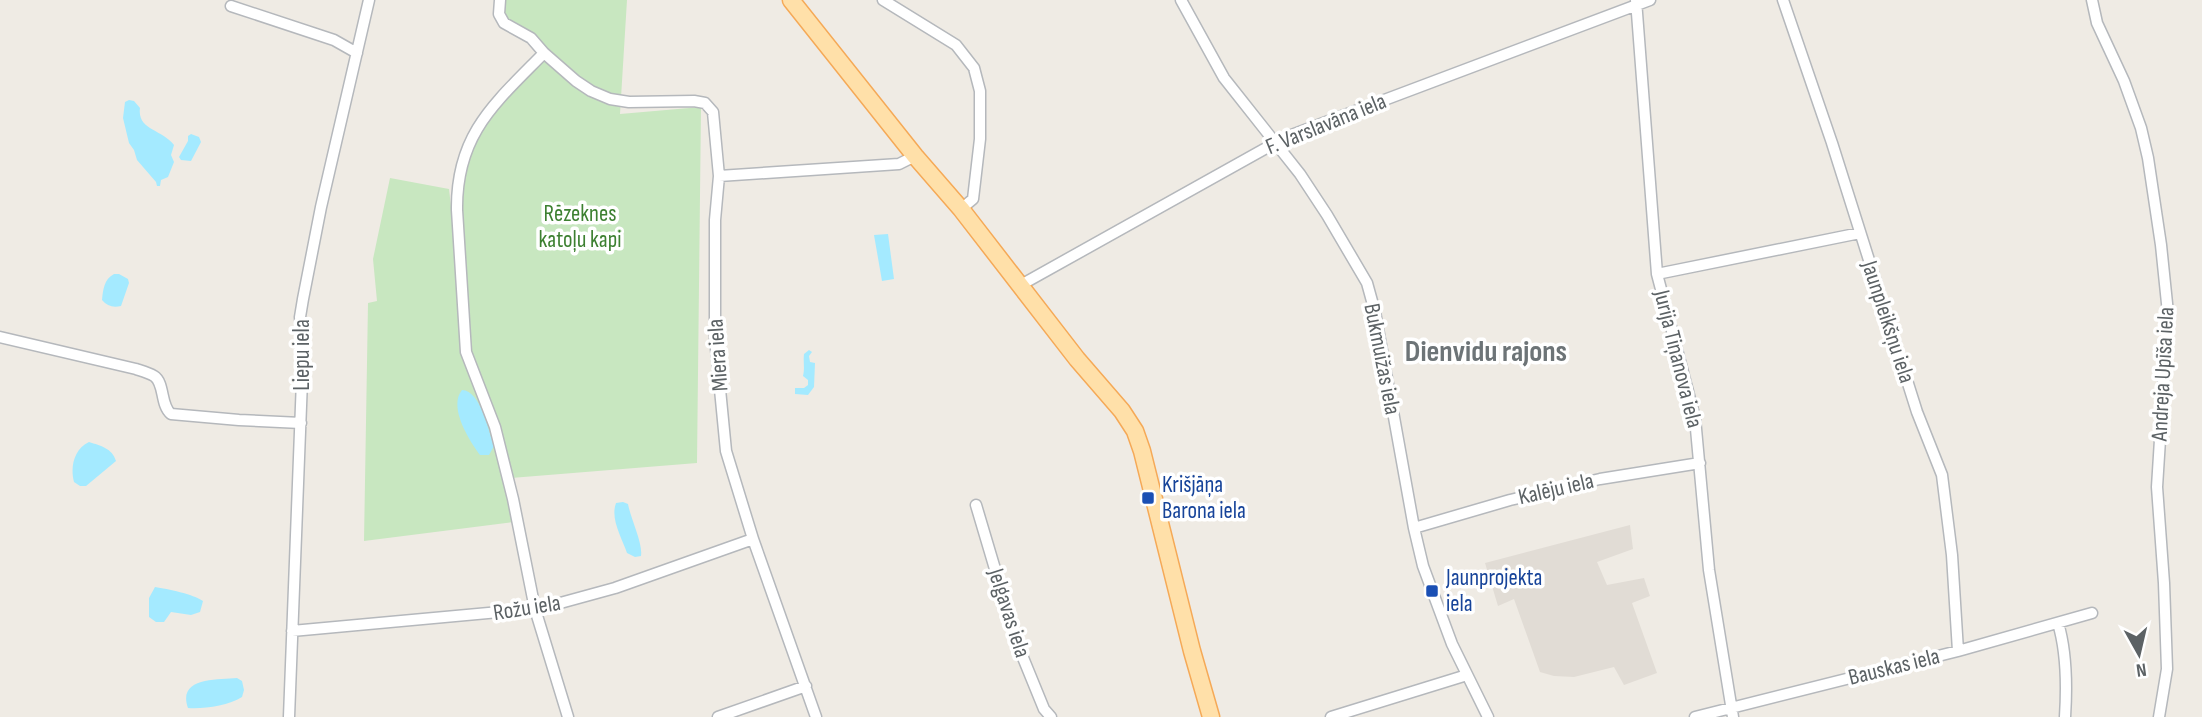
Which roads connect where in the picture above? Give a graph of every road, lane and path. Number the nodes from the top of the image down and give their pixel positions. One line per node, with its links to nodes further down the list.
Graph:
1 (369, 0): 11 (street, Liepu iela)
2 (500, 0): 12 (street, Miera iela)
3 (791, 0): 14 (main road)
4 (883, 0): 16 (street)
5 (1181, 0): 13 (street, Bukmuižas iela)
6 (1650, 0): 9 (street, F. Varslavāna iela)
7 (1783, 0): 17 (street, Jaunpleikšņu iela)
8 (2092, 0): 44 (street, Andreja Upīša iela)
9 (1636, 3): 13 (street, F. Varslavāna iela); 18 (street, Jurija Tiņanova iela)
10 (231, 6): 11 (street)
11 (357, 53): 21 (street, Liepu iela)
12 (544, 53): 15 (street, Miera iela); 26 (street)
13 (1275, 142): 19 (street, F. Varslavāna iela); 24 (street, Bukmuižas iela)
14 (915, 156): 15 (street); 16 (main road)
15 (719, 176): 25 (street, Miera iela)
16 (961, 209): 19 (main road)
17 (1860, 233): 18 (street); 30 (street, Jaunpleikšņu iela)
18 (1657, 274): 22 (street, Jurija Tiņanova iela)
19 (1019, 286): 39 (main road)
20 (0, 337): 21 (street)
21 (301, 423): 29 (street, Liepu iela)
22 (1700, 463): 24 (street, Kalēju iela); 33 (street, Jurija Tiņanova iela)
23 (976, 505): 38 (street, Jelgavas iela)
24 (1414, 528): 31 (street, Bukmuižas iela)
25 (753, 539): 26 (street, Rožu iela); 32 (street, Miera iela)
26 (535, 609): 29 (street, Rožu iela); 35 (street)
27 (2092, 612): 28 (street, Bauskas iela)
28 (2058, 623): 30 (street, Bauskas iela); 43 (street)
29 (292, 631): 34 (street, Liepu iela)
30 (1958, 651): 33 (street, Bauskas iela)
31 (1467, 675): 40 (street); 41 (street, Bukmuižas iela)
32 (806, 686): 36 (street); 37 (street, Miera iela)
33 (1732, 712): 42 (street, Bauskas iela)
34 (289, 717)
35 (568, 717)
36 (719, 717)
37 (816, 717)
38 (1051, 717)
39 (1211, 717)
40 (1331, 717)
41 (1488, 717)
42 (1695, 717)
43 (2065, 717)
44 (2160, 717)

